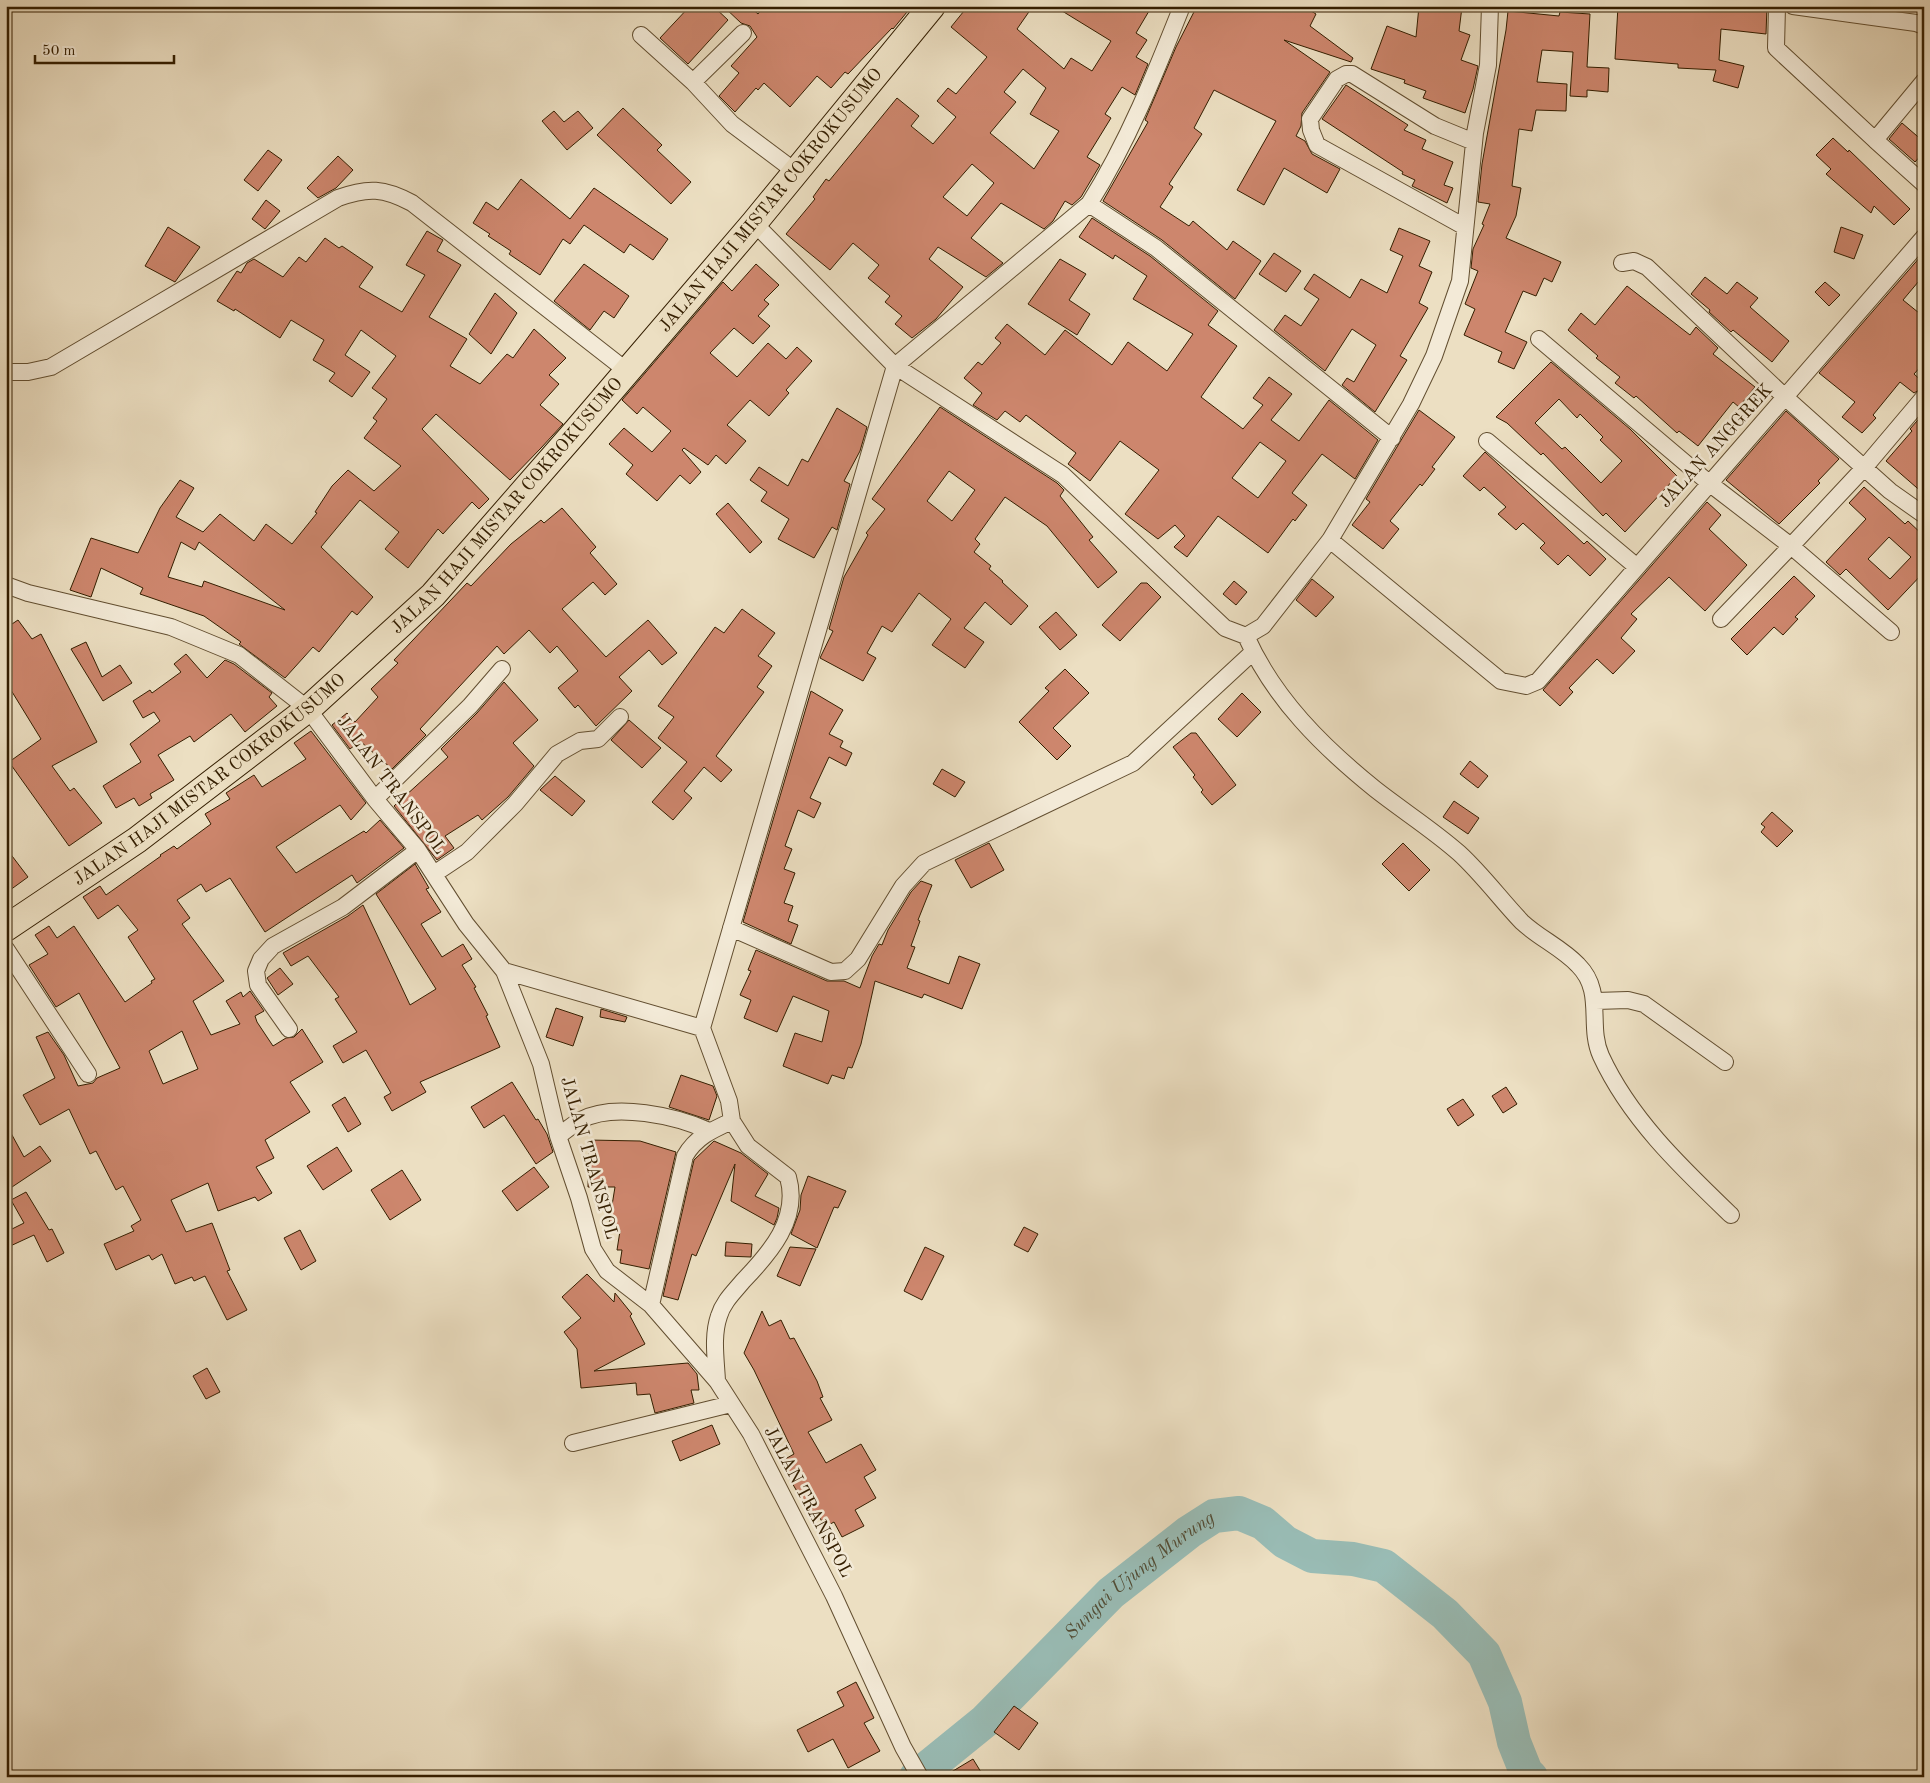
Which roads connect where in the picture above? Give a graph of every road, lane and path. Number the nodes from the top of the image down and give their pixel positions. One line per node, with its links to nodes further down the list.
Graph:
1 (932, 6): 13 (main road, JALAN HAJI MISTAR COKROKUSUMO)
2 (1182, 6): 15 (street)
3 (1490, 6): 12 (street)
4 (1777, 6): 11 (street)
5 (1793, 6): 6 (street)
6 (1924, 26)
7 (743, 33): 10 (street)
8 (641, 35): 10 (street)
9 (1924, 81): 11 (street)
10 (693, 82): 13 (street)
11 (1875, 140): 14 (street)
12 (1474, 142): 17 (street); 17 (street)
13 (796, 172): 16 (main road, JALAN HAJI MISTAR COKROKUSUMO)
14 (1924, 184)
15 (1089, 204): 21 (street); 26 (street)
16 (754, 223): 21 (street); 23 (main road, JALAN HAJI MISTAR COKROKUSUMO)
17 (1465, 227): 26 (street)
18 (1924, 237): 24 (street, JALAN ANGGREK)
19 (1622, 263): 24 (street)
20 (1540, 339): 29 (street)
21 (895, 366): 37 (street); 46 (street)
22 (6, 372): 23 (street)
23 (627, 372): 40 (main road, JALAN HAJI MISTAR COKROKUSUMO)
24 (1786, 398): 28 (street); 29 (street, JALAN ANGGREK)
25 (1924, 398): 28 (street)
26 (1392, 438): 31 (street)
27 (1487, 441): 33 (street)
28 (1864, 468): 30 (street); 32 (street)
29 (1709, 483): 32 (street); 33 (street, JALAN ANGGREK)
30 (1924, 515)
31 (1330, 540): 33 (street, JALAN ANGGREK); 37 (street)
32 (1791, 546): 35 (street); 36 (street)
33 (1637, 567)
34 (6, 585): 40 (street, JALAN TRANSPOL)
35 (1721, 619)
36 (1891, 632)
37 (1246, 636): 38 (street)
38 (1253, 652): 46 (street); 49 (street)
39 (502, 668): 42 (street)
40 (308, 709): 42 (street, JALAN TRANSPOL); 45 (main road, JALAN HAJI MISTAR COKROKUSUMO)
41 (620, 717): 44 (street)
42 (375, 799): 43 (street, JALAN TRANSPOL)
43 (418, 850): 44 (street, JALAN TRANSPOL); 50 (street)
44 (434, 874): 48 (street, JALAN TRANSPOL)
45 (6, 928)
46 (732, 928): 51 (street)
47 (6, 949): 53 (street)
48 (504, 971): 51 (street); 56 (street, JALAN TRANSPOL)
49 (1596, 1001): 52 (street); 57 (street)
50 (289, 1028)
51 (702, 1028): 54 (street)
52 (1725, 1062)
53 (88, 1074)
54 (732, 1121): 55 (street); 59 (street)
55 (709, 1131): 56 (street); 58 (street)
56 (558, 1136): 58 (street, JALAN TRANSPOL)
57 (1731, 1216)
58 (651, 1305): 59 (street, JALAN TRANSPOL)
59 (717, 1381): 60 (street, JALAN TRANSPOL)
60 (730, 1404): 61 (street); 62 (street, JALAN TRANSPOL)
61 (573, 1443)
62 (916, 1770)

